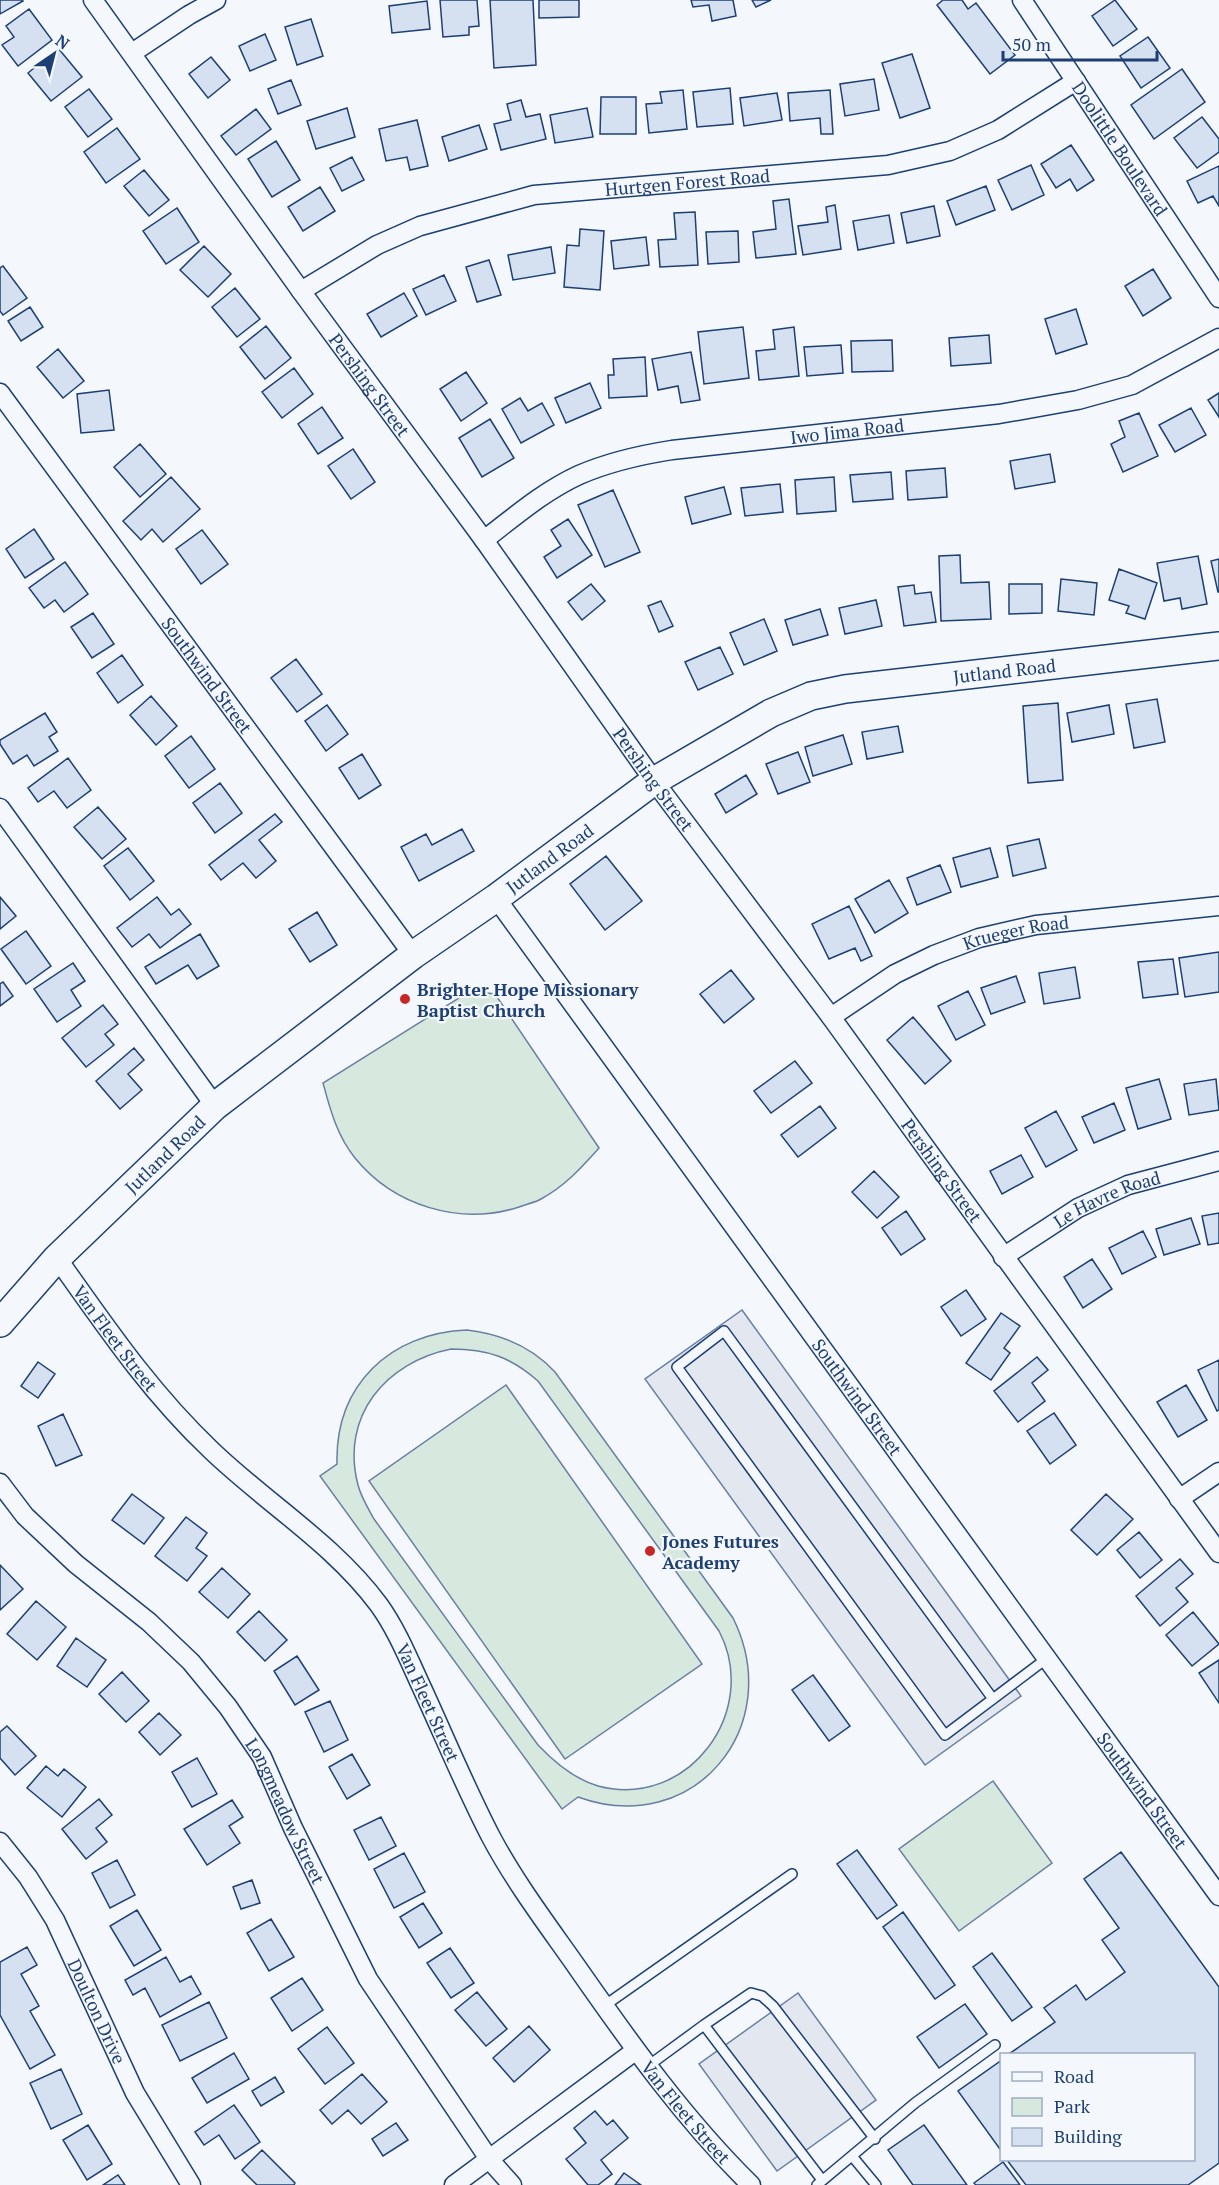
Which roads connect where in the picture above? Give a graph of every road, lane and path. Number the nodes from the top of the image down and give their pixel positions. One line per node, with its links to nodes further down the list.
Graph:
1 (93, 0): 4 (street, Pershing Street)
2 (216, 0): 4 (street)
3 (1022, 0): 5 (street, Doolittle Boulevard)
4 (132, 53): 6 (street, Pershing Street)
5 (1076, 81): 6 (street, Hurtgen Forest Road); 7 (street, Doolittle Boulevard)
6 (301, 291): 10 (street, Pershing Street)
7 (1219, 298)
8 (1219, 338): 10 (street, Iwo Jima Road)
9 (0, 393): 16 (street, Southwind Street)
10 (484, 540): 12 (street, Pershing Street)
11 (1219, 646): 12 (street, Jutland Road)
12 (654, 781): 14 (street, Jutland Road); 17 (street, Pershing Street)
13 (0, 808): 18 (street)
14 (496, 898): 16 (street, Jutland Road); 27 (street, Southwind Street)
15 (1219, 906): 17 (street, Krueger Road)
16 (413, 956): 18 (street, Jutland Road)
17 (831, 1017): 20 (street, Pershing Street)
18 (215, 1106): 21 (street, Jutland Road)
19 (1219, 1161): 20 (street, Le Havre Road)
20 (1003, 1257): 25 (street, Pershing Street)
21 (57, 1258): 22 (street, Jutland Road); 32 (street, Van Fleet Street)
22 (0, 1323)
23 (1219, 1472): 25 (street)
24 (0, 1483): 39 (street, Longmeadow Street)
25 (1179, 1499): 26 (street, Pershing Street)
26 (1219, 1553)
27 (1046, 1659): 28 (lane); 31 (street, Southwind Street)
28 (993, 1699): 28 (lane)
29 (0, 1842): 41 (street, Doulton Drive)
30 (792, 1875): 32 (lane)
31 (1219, 1896)
32 (604, 2006): 35 (street, Van Fleet Street)
33 (704, 2025): 36 (lane); 37 (lane); 40 (lane)
34 (995, 2045): 37 (lane)
35 (635, 2051): 36 (street, Van Fleet Street); 39 (street)
36 (647, 2067): 44 (street, Van Fleet Street)
37 (875, 2139): 38 (lane)
38 (852, 2156): 40 (lane); 45 (lane)
39 (489, 2159): 42 (street); 43 (street, Longmeadow Street)
40 (819, 2183)
41 (191, 2185)
42 (454, 2185)
43 (512, 2185)
44 (751, 2185)
45 (876, 2185)

